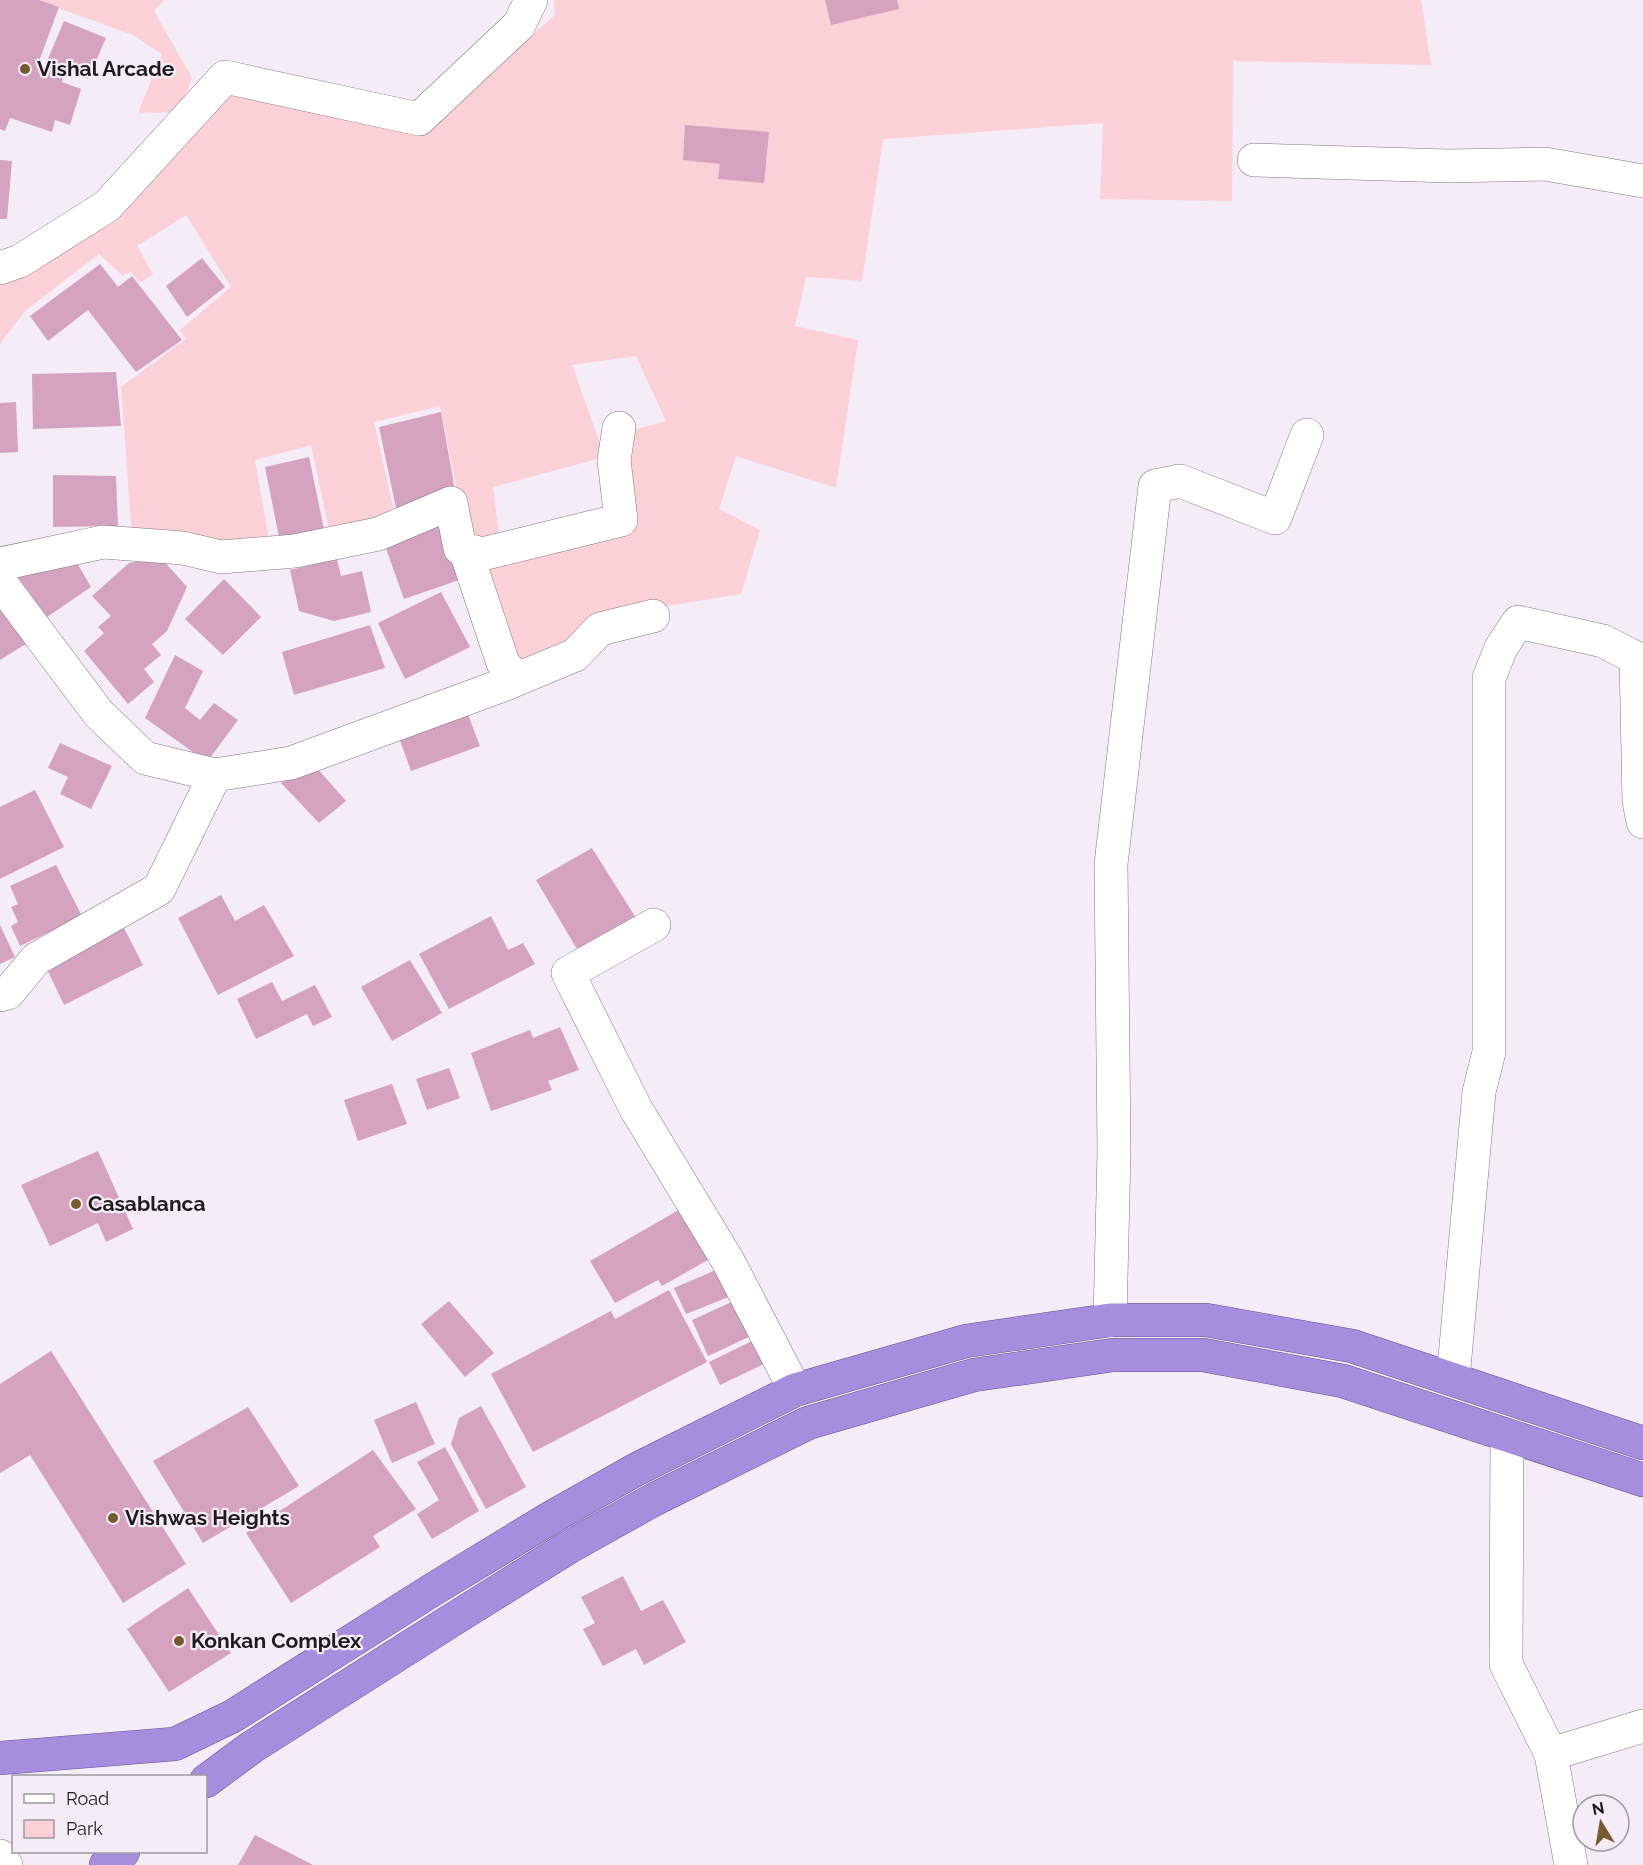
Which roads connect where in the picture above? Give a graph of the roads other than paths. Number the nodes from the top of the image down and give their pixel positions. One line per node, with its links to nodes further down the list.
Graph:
1 (526, 1): 4 (street)
2 (1254, 160): 3 (street)
3 (1643, 181)
4 (0, 268)
5 (619, 428): 7 (street)
6 (1307, 435): 16 (street)
7 (465, 549): 8 (street); 11 (street)
8 (0, 564)
9 (0, 582): 12 (street)
10 (653, 616): 11 (street)
11 (516, 679): 12 (street)
12 (215, 775): 15 (street)
13 (1643, 822): 17 (street)
14 (654, 925): 18 (street)
15 (0, 995)
16 (1110, 1320): 17 (highway); 18 (highway)
17 (1453, 1379): 20 (highway)
18 (795, 1390): 24 (highway)
19 (1507, 1435): 21 (highway); 23 (street); 25 (highway)
20 (1643, 1443)
21 (1643, 1480)
22 (1643, 1726): 23 (street)
23 (1551, 1754): 30 (street)
24 (0, 1758)
25 (207, 1780)
26 (121, 1853): 29 (highway)
27 (0, 1856): 28 (street)
28 (6, 1865)
29 (106, 1865)
30 (1571, 1865)

